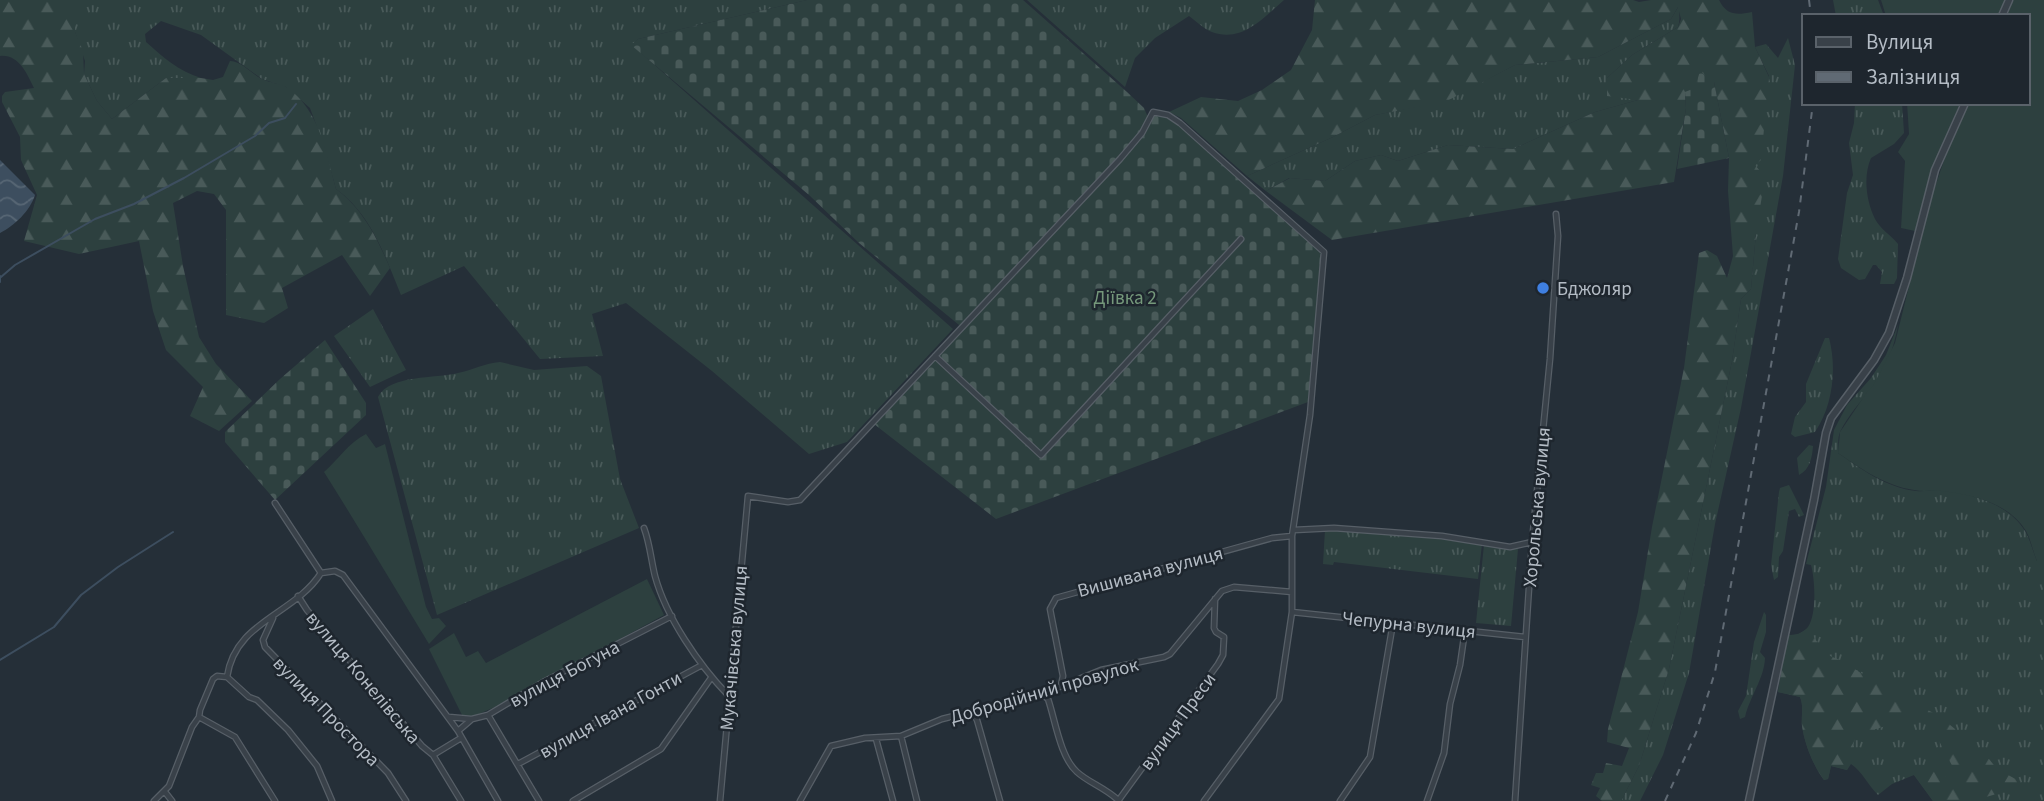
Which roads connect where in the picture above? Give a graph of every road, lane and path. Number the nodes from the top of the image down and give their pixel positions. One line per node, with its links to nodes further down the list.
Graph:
1 (1964, 105): 56 (street)
2 (1556, 214): 8 (street, Хорольська вулиця)
3 (1241, 239): 4 (street)
4 (935, 356): 7 (street); 24 (street, Мукачівська вулиця)
5 (275, 503): 9 (street)
6 (644, 528): 14 (street)
7 (1293, 533): 8 (street, Вишивана вулиця); 10 (street); 22 (street, Вишивана вулиця)
8 (1532, 542): 18 (street, Хорольська вулиця)
9 (321, 573): 11 (street); 27 (street)
10 (1292, 592): 12 (street); 13 (street)
11 (298, 596): 15 (street); 34 (street, вулиця Конелівська)
12 (1215, 598): 22 (street, Добродійний провулок); 51 (street, вулиця Преси)
13 (1292, 612): 16 (street, Чепурна вулиця); 52 (street)
14 (672, 616): 19 (street); 26 (street, вулиця Богуна)
15 (273, 618): 20 (street); 41 (street, вулиця Простора)
16 (1393, 623): 17 (street, Чепурна вулиця); 53 (street)
17 (1465, 630): 18 (street, Чепурна вулиця); 54 (street)
18 (1525, 637): 55 (street, Хорольська вулиця)
19 (702, 665): 21 (street); 35 (street, вулиця Івана Гонти)
20 (227, 677): 28 (street); 40 (street)
21 (712, 678): 24 (street); 45 (street)
22 (1060, 686): 23 (street, Добродійний провулок)
23 (1042, 694): 25 (street, Добродійний провулок); 51 (street)
24 (729, 696): 46 (street, Мукачівська вулиця)
25 (972, 712): 31 (street, Добродійний провулок); 50 (street)
26 (488, 715): 29 (street, вулиця Богуна); 35 (street)
27 (449, 717): 29 (street); 30 (street)
28 (199, 718): 36 (street); 39 (street)
29 (472, 719): 30 (street, вулиця Богуна)
30 (458, 731): 32 (street)
31 (901, 736): 33 (street, Добродійний провулок); 49 (street)
32 (461, 738): 34 (street, вулиця Конелівська); 43 (street)
33 (876, 739): 47 (street, Добродійний провулок); 48 (street)
34 (433, 755): 42 (street, вулиця Конелівська)
35 (518, 765): 44 (street)
36 (165, 792): 37 (street); 38 (street)
37 (154, 801)
38 (172, 801)
39 (275, 801)
40 (332, 801)
41 (406, 801)
42 (461, 801)
43 (498, 801)
44 (538, 801)
45 (573, 801)
46 (720, 801)
47 (800, 801)
48 (893, 801)
49 (917, 801)
50 (1000, 801)
51 (1119, 801)
52 (1203, 801)
53 (1340, 801)
54 (1427, 801)
55 (1515, 801)
56 (1749, 801)

